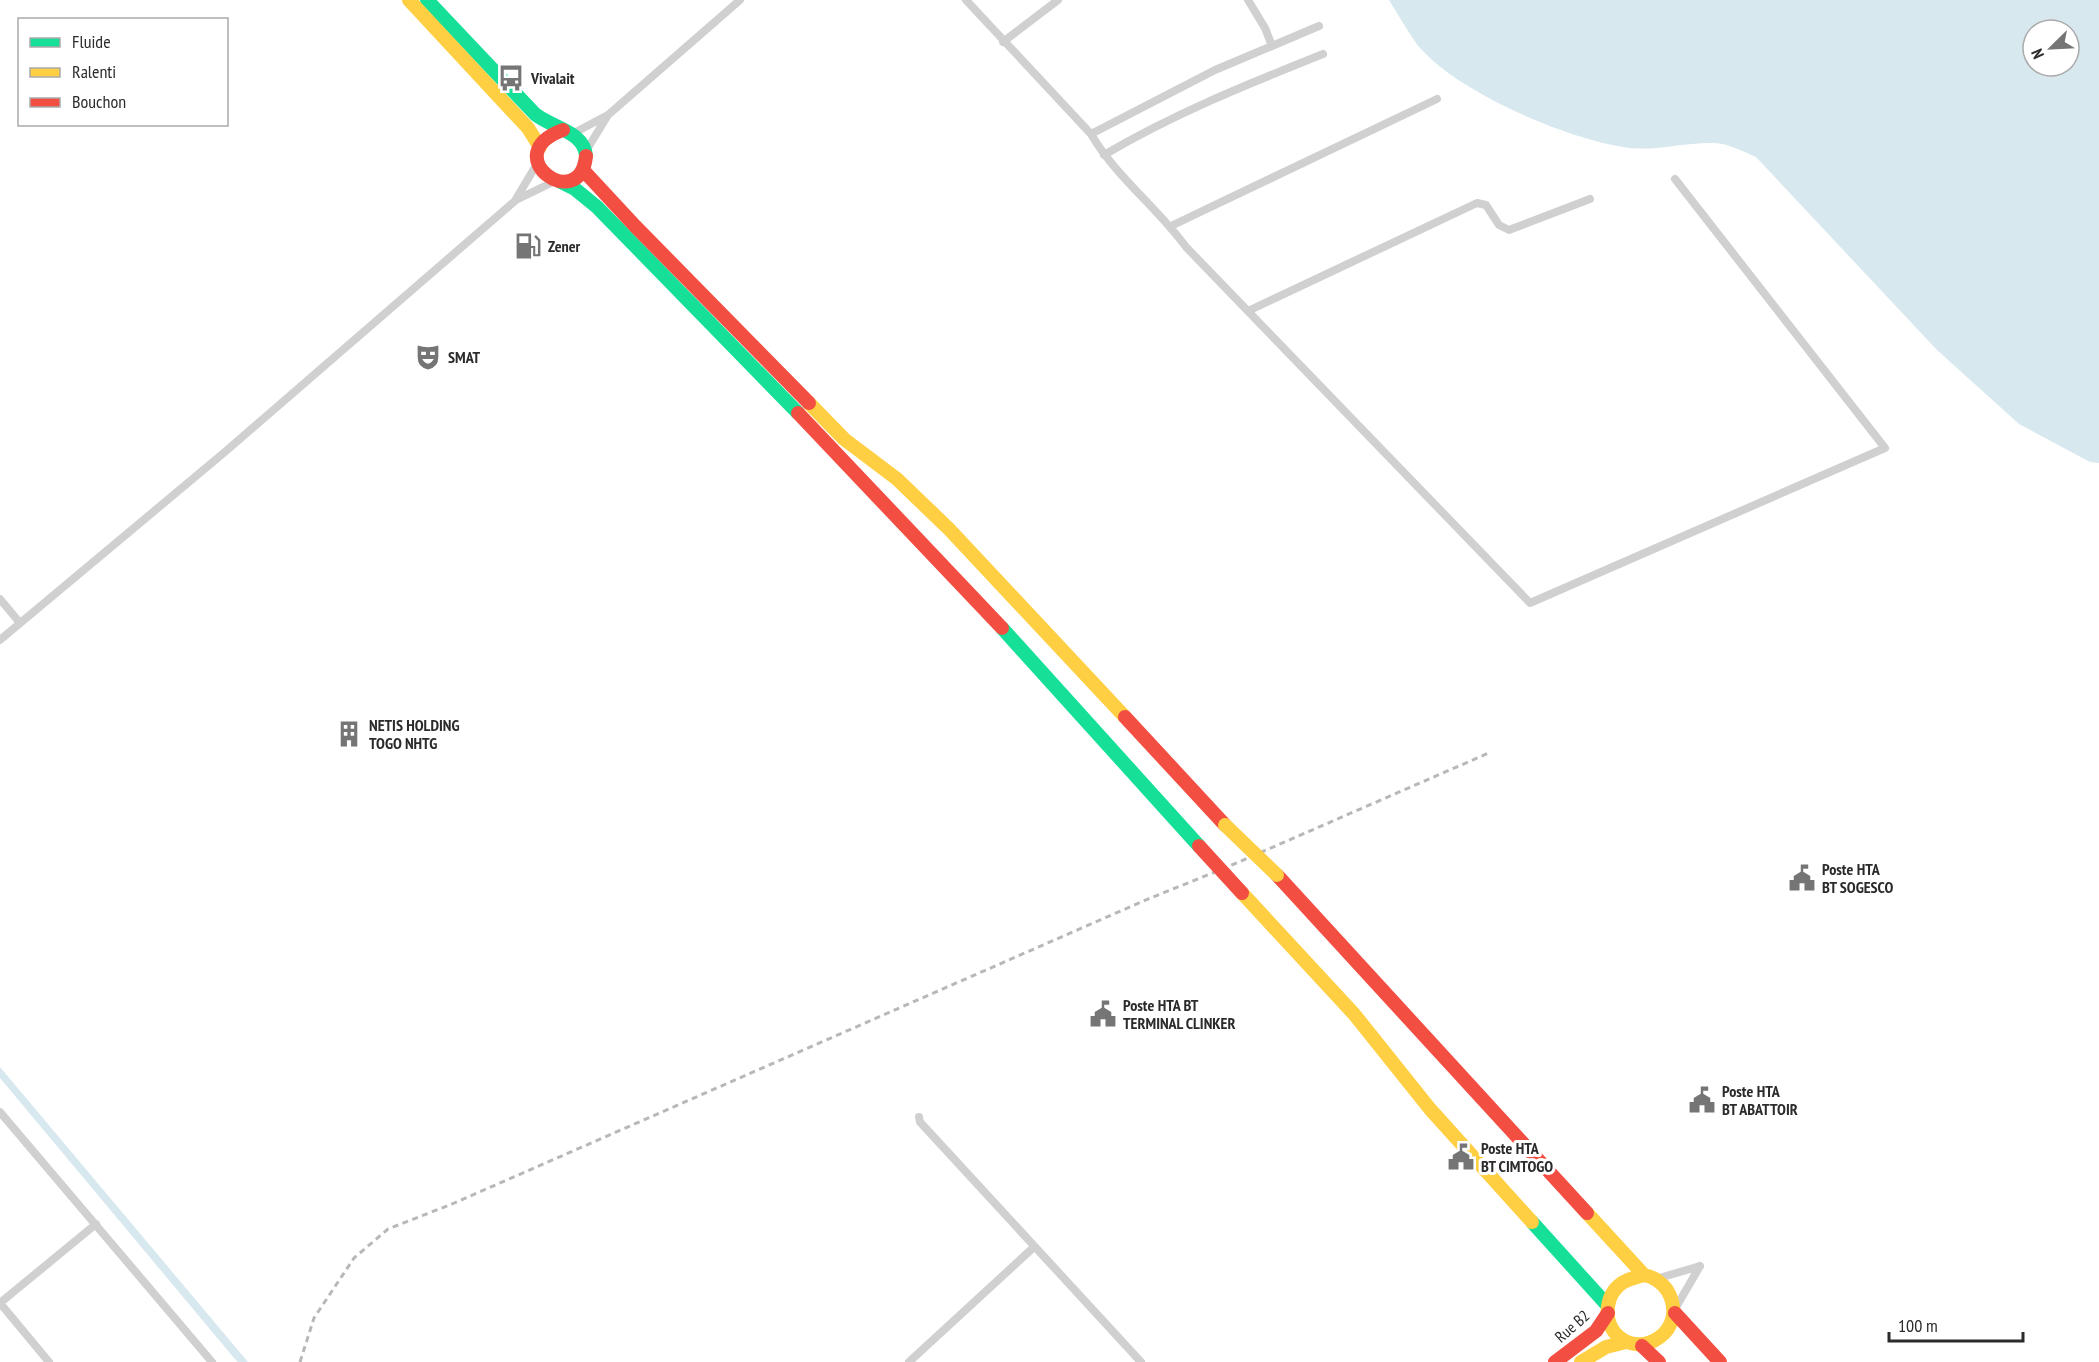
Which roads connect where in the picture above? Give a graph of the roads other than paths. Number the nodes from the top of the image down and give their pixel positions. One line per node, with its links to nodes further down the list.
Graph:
1 (409, 0): 15 (main road)
2 (427, 0): 13 (main road)
3 (740, 0): 12 (street)
4 (966, 0): 8 (street)
5 (1058, 0): 8 (street)
6 (1248, 0): 9 (street)
7 (1319, 26): 9 (street)
8 (1003, 42): 14 (street)
9 (1272, 46): 14 (street)
10 (1323, 54): 17 (street)
11 (1437, 99): 24 (street)
12 (608, 114): 13 (street); 16 (street)
13 (567, 132): 15 (main road); 16 (main road)
14 (1091, 134): 17 (street)
15 (540, 147): 18 (main road)
16 (586, 151): 19 (main road)
17 (1104, 155): 24 (street)
18 (538, 162): 21 (main road); 23 (street)
19 (584, 170): 21 (main road); 33 (main road, bridge)
20 (1675, 179): 25 (street)
21 (558, 182): 23 (street); 35 (main road, bridge)
22 (1590, 199): 25 (street)
23 (516, 200): 27 (street)
24 (1171, 226): 25 (street)
25 (1248, 311)
26 (0, 599): 27 (street)
27 (20, 623): 28 (street)
28 (0, 640)
29 (0, 1112): 31 (street)
30 (919, 1118): 32 (street)
31 (96, 1224): 34 (street); 40 (street)
32 (1034, 1247): 41 (street); 42 (street)
33 (1650, 1277): 35 (main road); 36 (main road); 36 (street)
34 (0, 1303): 39 (street)
35 (1608, 1310): 37 (main road); 43 (main road, Rue B2)
36 (1675, 1311): 38 (main road); 46 (main road)
37 (1626, 1342): 38 (main road); 44 (main road, Rue B2)
38 (1642, 1346): 45 (main road)
39 (49, 1362)
40 (212, 1362)
41 (909, 1362)
42 (1141, 1362)
43 (1555, 1362)
44 (1581, 1362)
45 (1659, 1362)
46 (1720, 1362)

